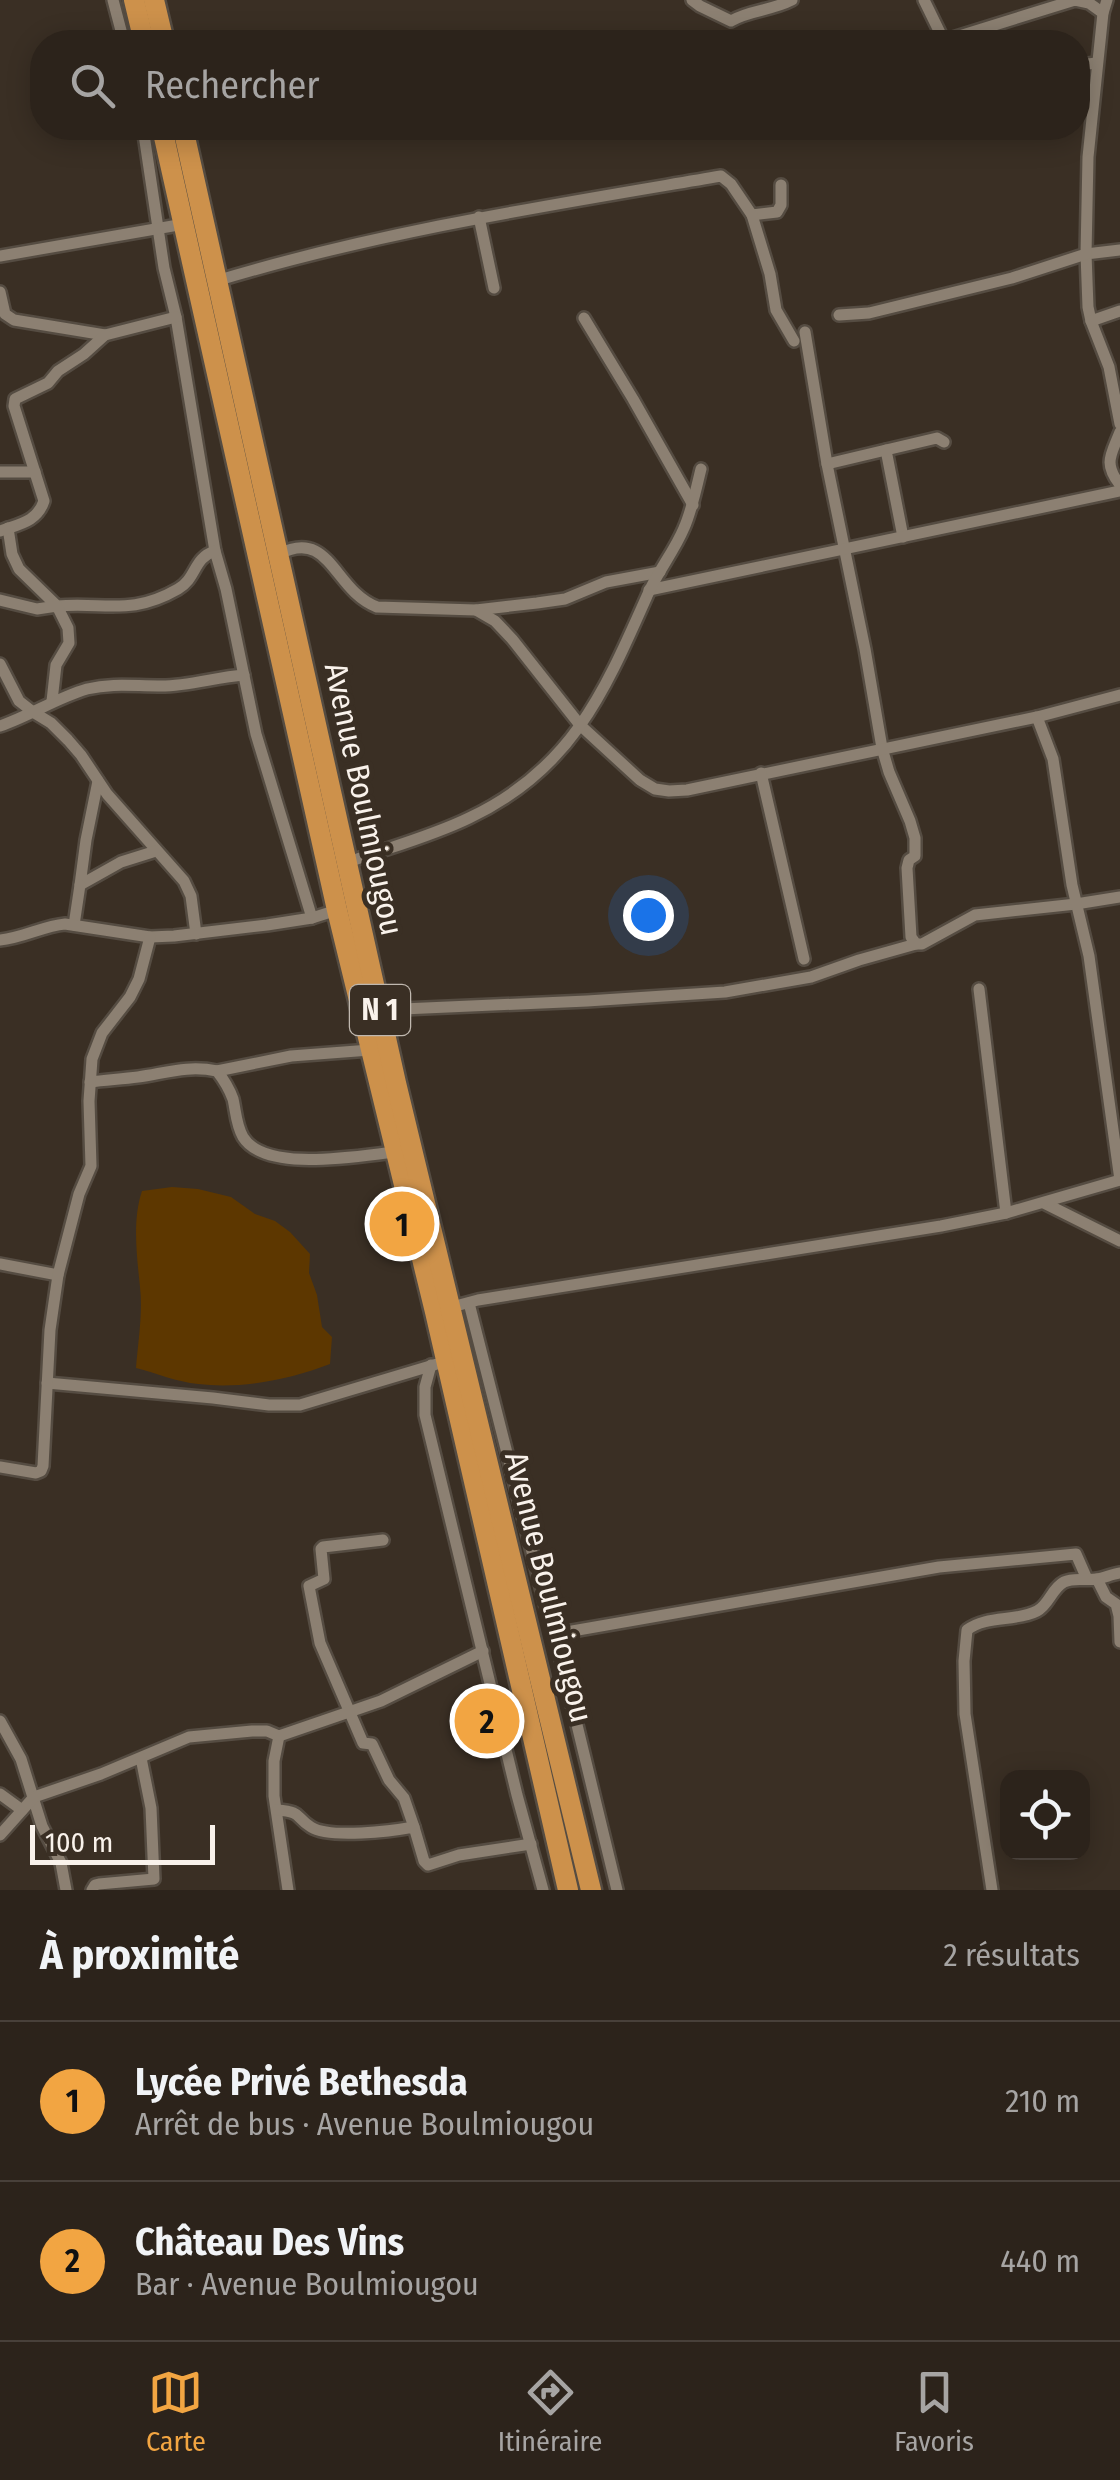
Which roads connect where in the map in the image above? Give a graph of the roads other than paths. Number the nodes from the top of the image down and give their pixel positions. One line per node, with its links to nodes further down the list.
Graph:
1 (113, 0): 8 (street)
2 (134, 0): 9 (highway)
3 (154, 0): 10 (highway)
4 (692, 0): 5 (street)
5 (792, 0)
6 (924, 0): 11 (street)
7 (1105, 6): 12 (street); 14 (street)
8 (121, 30)
9 (141, 30)
10 (161, 30)
11 (937, 30)
12 (980, 30)
13 (1090, 63): 14 (street)
14 (1097, 63): 15 (street)
15 (1090, 135)
16 (146, 140): 24 (street)
17 (165, 140): 23 (highway, Avenue Boulmiougou / N 1)
18 (186, 140): 28 (highway, Avenue Boulmiougou / N 1)
19 (1090, 140): 26 (street)
20 (781, 185): 21 (street)
21 (752, 215): 22 (street); 38 (street)
22 (479, 217): 28 (street); 29 (street)
23 (184, 224): 24 (street); 75 (highway, Avenue Boulmiougou / N 1)
24 (157, 228): 27 (street); 33 (street)
25 (1120, 250): 26 (street)
26 (1086, 254): 32 (street); 35 (street)
27 (0, 256)
28 (216, 281): 53 (highway, Avenue Boulmiougou / N 1)
29 (494, 288)
30 (0, 292): 37 (street)
31 (1120, 311): 35 (street)
32 (839, 315)
33 (176, 317): 37 (street); 52 (street)
34 (584, 318): 48 (street)
35 (1090, 321): 39 (street)
36 (805, 332): 43 (street)
37 (105, 334): 46 (street)
38 (794, 341)
39 (1120, 424)
40 (1120, 432): 47 (street)
41 (944, 442): 42 (street)
42 (886, 450): 43 (street); 50 (street)
43 (827, 464): 51 (street)
44 (701, 469): 48 (street)
45 (0, 472): 46 (street)
46 (35, 472): 49 (street)
47 (1120, 488): 50 (street)
48 (692, 505): 54 (street)
49 (4, 529): 57 (street)
50 (904, 537): 51 (street)
51 (844, 549): 55 (street); 67 (street)
52 (215, 551): 57 (street); 60 (street)
53 (279, 554): 58 (street); 71 (highway, Avenue Boulmiougou / N 1)
54 (660, 572): 55 (street); 58 (street)
55 (650, 590): 65 (street)
56 (0, 600): 57 (street)
57 (57, 606): 62 (street)
58 (476, 610): 65 (street)
59 (0, 664): 63 (street)
60 (244, 675): 62 (street); 76 (street)
61 (1120, 695): 64 (street)
62 (52, 702): 63 (street)
63 (32, 712): 66 (street); 69 (street)
64 (1037, 717): 67 (street); 74 (street)
65 (580, 725): 68 (street); 71 (street)
66 (0, 726)
67 (882, 748): 68 (street); 81 (street)
68 (761, 773): 82 (street)
69 (98, 781): 70 (street); 72 (street)
70 (156, 851): 72 (street); 78 (street)
71 (346, 863): 84 (highway, Avenue Boulmiougou / N 1)
72 (80, 884): 77 (street)
73 (1120, 896): 74 (street)
74 (1076, 904): 81 (street); 89 (street)
75 (337, 910): 76 (street); 85 (highway, Avenue Boulmiougou / N 1)
76 (312, 918): 78 (street)
77 (74, 925): 79 (street); 80 (street)
78 (196, 934): 79 (street)
79 (150, 937): 87 (street)
80 (0, 940)
81 (916, 944): 84 (street)
82 (804, 959)
83 (979, 990): 91 (street)
84 (380, 1010): 95 (highway, Avenue Boulmiougou / N 1)
85 (370, 1050): 86 (street); 88 (highway, Avenue Boulmiougou / N 1)
86 (218, 1071): 87 (street); 88 (street)
87 (90, 1082): 94 (street)
88 (394, 1152): 95 (highway, Avenue Boulmiougou / N 1)
89 (1120, 1180): 90 (street)
90 (1044, 1203): 91 (street); 92 (street)
91 (1006, 1214): 95 (street)
92 (1120, 1241)
93 (0, 1264): 94 (street)
94 (58, 1276): 97 (street)
95 (451, 1307): 96 (highway, Avenue Boulmiougou / N 1); 102 (street); 121 (highway, Avenue Boulmiougou / N 1)
96 (439, 1364): 97 (street); 104 (street); 120 (highway, Avenue Boulmiougou / N 1)
97 (47, 1383): 98 (street)
98 (0, 1467)
99 (383, 1540): 105 (street)
100 (1120, 1573): 101 (street)
101 (1092, 1579): 102 (street); 103 (street); 123 (street)
102 (555, 1634): 122 (street)
103 (1120, 1642)
104 (483, 1651): 105 (street); 115 (street)
105 (350, 1714): 107 (street); 113 (street)
106 (0, 1720): 110 (street)
107 (279, 1736): 108 (street); 112 (street)
108 (140, 1758): 110 (street); 117 (street)
109 (0, 1794): 111 (street)
110 (34, 1797): 111 (street); 116 (street)
111 (22, 1810): 114 (street)
112 (277, 1810): 113 (street); 118 (street)
113 (414, 1827): 115 (street)
114 (0, 1835)
115 (532, 1844): 119 (street)
116 (66, 1890)
117 (92, 1890)
118 (288, 1890)
119 (542, 1890)
120 (568, 1890)
121 (591, 1890)
122 (617, 1890)
123 (992, 1890)

